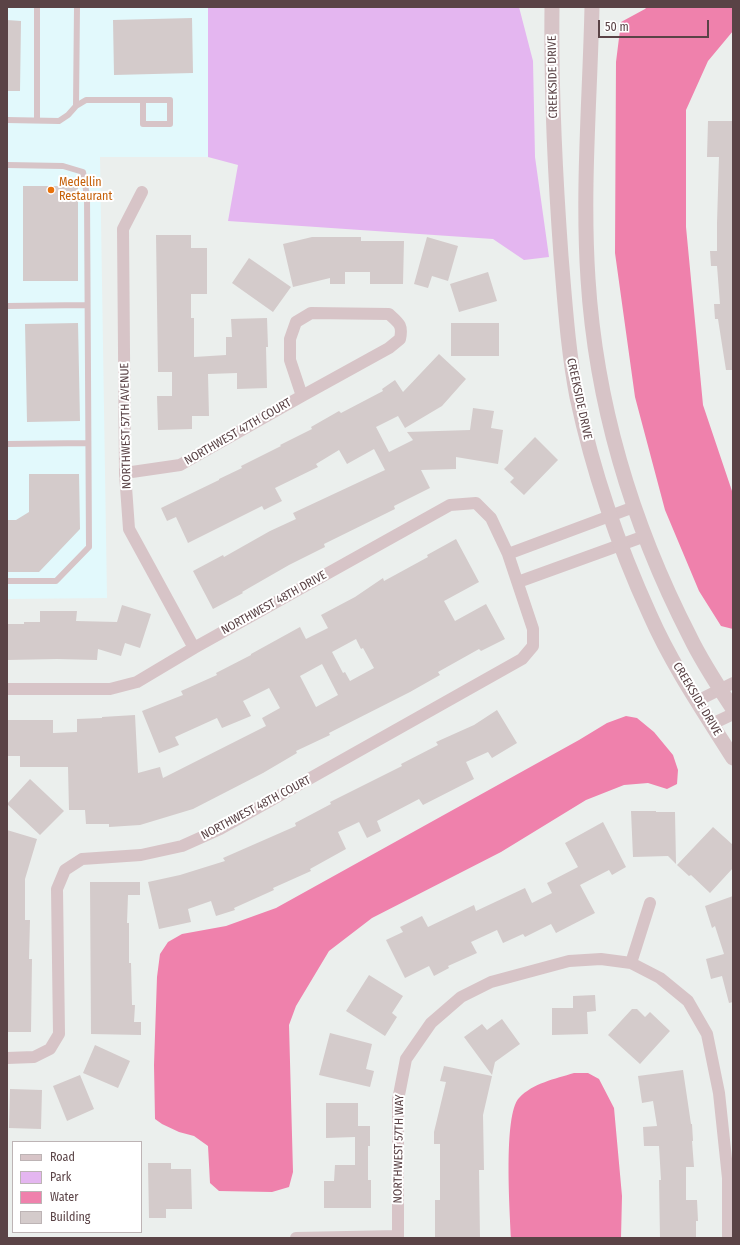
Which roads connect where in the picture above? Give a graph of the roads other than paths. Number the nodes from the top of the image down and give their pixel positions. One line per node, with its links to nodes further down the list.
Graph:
1 (36, 7): 8 (lane)
2 (77, 7): 6 (lane)
3 (552, 7): 18 (street, CREEKSIDE DRIVE)
4 (592, 7): 17 (street, CREEKSIDE DRIVE)
5 (143, 100): 5 (lane); 6 (lane)
6 (76, 106): 8 (lane)
7 (7, 120): 8 (lane)
8 (37, 120)
9 (7, 165): 11 (lane)
10 (142, 192): 16 (street, NORTHWEST 57TH AVENUE)
11 (86, 305): 12 (lane); 14 (lane)
12 (7, 306)
13 (302, 396): 13 (street, NORTHWEST 47TH COURT); 16 (street, NORTHWEST 47TH COURT)
14 (88, 443): 15 (lane); 22 (lane)
15 (7, 444)
16 (125, 473): 24 (street, NORTHWEST 57TH AVENUE)
17 (634, 507): 18 (street); 19 (street, CREEKSIDE DRIVE)
18 (610, 516): 20 (street, CREEKSIDE DRIVE); 21 (street)
19 (644, 536): 20 (street); 25 (street, CREEKSIDE DRIVE)
20 (621, 544): 23 (street); 27 (street, CREEKSIDE DRIVE)
21 (508, 554): 23 (street, NORTHWEST 48TH DRIVE); 24 (street, NORTHWEST 48TH DRIVE)
22 (7, 581)
23 (518, 582): 34 (street, NORTHWEST 48TH COURT)
24 (194, 648): 26 (street, NORTHWEST 48TH DRIVE)
25 (727, 686): 27 (street); 28 (street, CREEKSIDE DRIVE)
26 (7, 689)
27 (697, 701): 30 (street, CREEKSIDE DRIVE)
28 (733, 709)
29 (733, 714): 30 (street)
30 (712, 724): 31 (street, CREEKSIDE DRIVE)
31 (733, 758)
32 (650, 902): 33 (street)
33 (632, 963): 35 (street, NORTHWEST 57TH WAY); 37 (street, NORTHWEST 57TH WAY)
34 (7, 1058)
35 (398, 1237): 36 (street)
36 (296, 1238)
37 (728, 1238)

